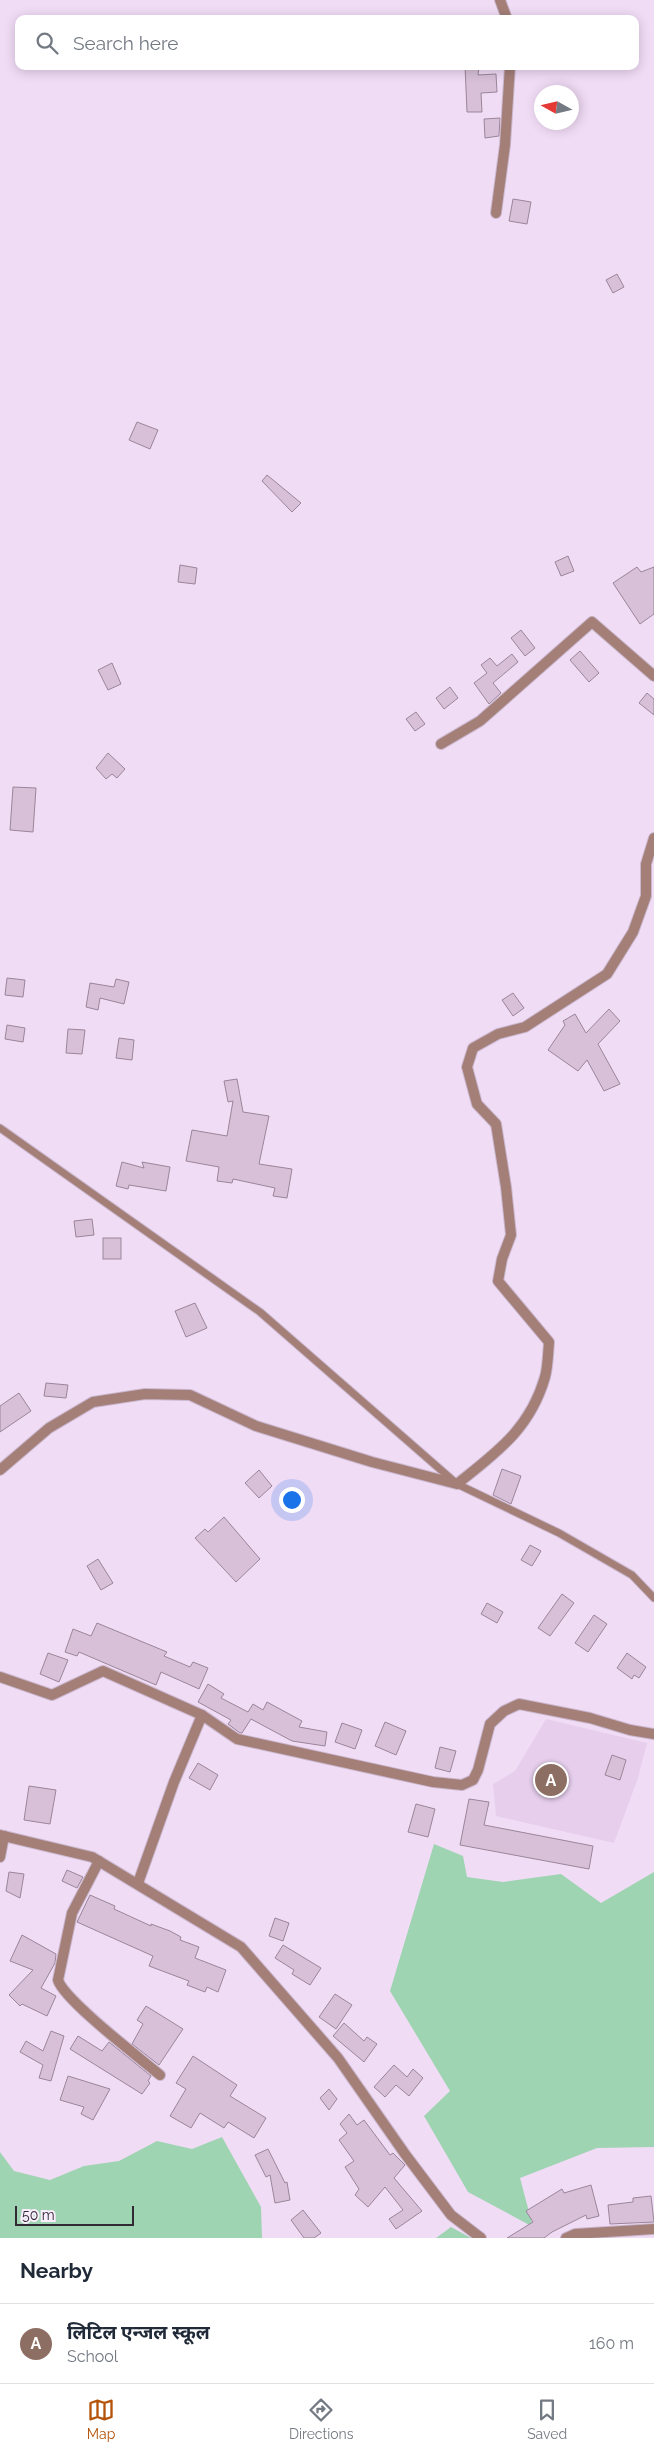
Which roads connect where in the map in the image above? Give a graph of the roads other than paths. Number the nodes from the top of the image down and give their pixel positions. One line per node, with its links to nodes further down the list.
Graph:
1 (500, 0): 2 (street)
2 (506, 15)
3 (510, 70): 4 (street)
4 (496, 213)
5 (654, 676): 6 (street)
6 (441, 744)
7 (654, 838): 10 (street)
8 (0, 1128): 10 (lane)
9 (0, 1470): 10 (street)
10 (457, 1484): 11 (lane)
11 (654, 1598)
12 (0, 1677): 13 (street)
13 (202, 1715): 14 (street); 18 (street)
14 (654, 1734)
15 (2, 1836): 16 (street); 17 (street)
16 (0, 1857)
17 (99, 1861): 18 (street); 19 (street)
18 (138, 1883): 22 (street)
19 (160, 2075)
20 (654, 2229): 21 (street)
21 (606, 2236): 23 (street)
22 (481, 2238)
23 (566, 2238)

